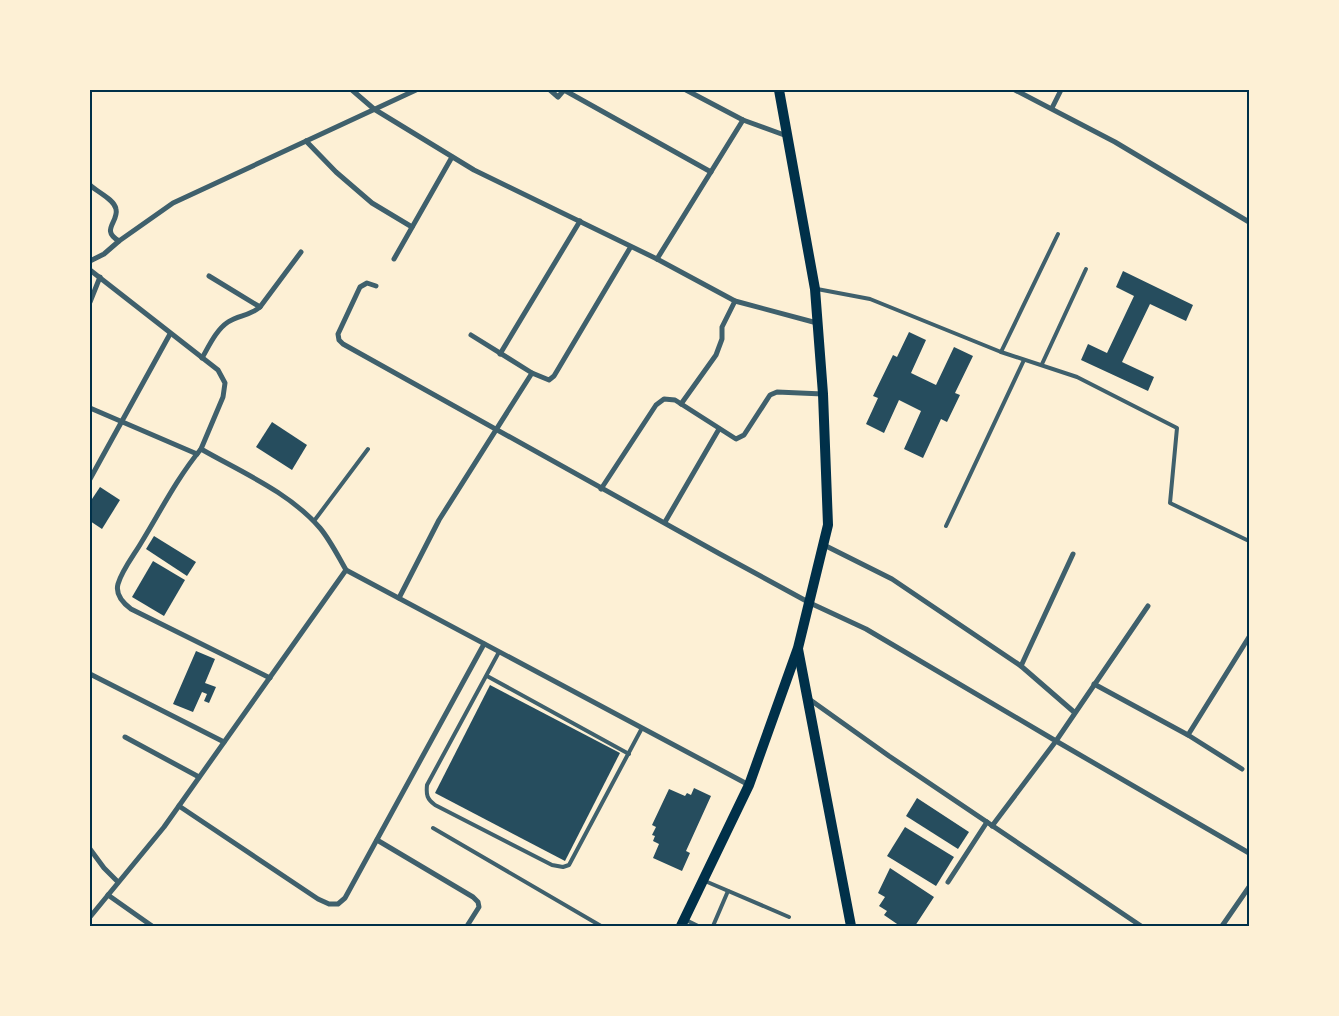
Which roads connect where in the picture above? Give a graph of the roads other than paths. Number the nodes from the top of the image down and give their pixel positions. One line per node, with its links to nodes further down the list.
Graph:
1 (352, 90): 9 (street)
2 (416, 90): 9 (street)
3 (550, 90): 14 (street)
4 (686, 90): 10 (street)
5 (779, 90): 11 (main road)
6 (1015, 90): 8 (street)
7 (1061, 90): 8 (street)
8 (1052, 108): 17 (street)
9 (374, 109): 12 (street); 13 (street)
10 (743, 120): 11 (street); 14 (street)
11 (787, 136): 31 (main road)
12 (306, 141): 18 (street); 20 (street)
13 (452, 157): 16 (street); 18 (street)
14 (711, 172): 23 (street)
15 (90, 185): 20 (street)
16 (580, 221): 21 (street); 39 (street)
17 (1249, 222)
18 (412, 227): 24 (street)
19 (1058, 234): 38 (lane)
20 (119, 240): 25 (street)
21 (630, 248): 23 (street); 43 (street)
22 (301, 252): 34 (street)
23 (657, 259): 32 (street)
24 (394, 260)
25 (90, 261)
26 (1086, 269): 42 (lane)
27 (90, 270): 29 (street)
28 (209, 276): 34 (street)
29 (100, 277): 33 (street); 36 (street)
30 (376, 286): 49 (street)
31 (815, 289): 35 (main road); 38 (lane)
32 (735, 301): 35 (street); 45 (street)
33 (90, 302)
34 (260, 307): 40 (street)
35 (818, 323): 44 (main road)
36 (170, 334): 40 (street); 47 (street)
37 (471, 335): 39 (street)
38 (1001, 352): 41 (lane)
39 (500, 354): 43 (street)
40 (202, 358): 50 (street)
41 (1024, 360): 42 (lane); 57 (lane)
42 (1042, 364): 58 (lane)
43 (532, 373): 49 (street)
44 (823, 394): 48 (street); 59 (main road)
45 (681, 404): 48 (street); 54 (street)
46 (90, 408): 47 (street)
47 (122, 422): 52 (street); 53 (street)
48 (720, 429): 56 (street)
49 (498, 430): 54 (street); 62 (street)
50 (201, 449): 52 (street); 55 (street)
51 (368, 449): 55 (lane)
52 (197, 454): 72 (street)
53 (90, 479)
54 (601, 489): 56 (street)
55 (314, 522): 61 (street)
56 (664, 522): 63 (street)
57 (946, 526)
58 (1249, 541)
59 (824, 545): 63 (main road); 69 (street)
60 (1073, 554): 69 (street)
61 (346, 570): 62 (street); 72 (street)
62 (398, 598): 66 (street)
63 (810, 603): 67 (main road); 79 (street)
64 (1148, 606): 73 (street)
65 (1249, 637): 77 (street)
66 (484, 644): 68 (street); 89 (street)
67 (798, 648): 74 (main road); 84 (main road)
68 (499, 652): 71 (lane); 76 (street)
69 (1020, 666): 75 (street)
70 (90, 674): 80 (street)
71 (487, 676): 81 (lane); 81 (lane)
72 (270, 678): 80 (street)
73 (1094, 684): 75 (street); 77 (street)
74 (808, 698): 86 (street); 106 (main road)
75 (1074, 712): 79 (street)
76 (642, 728): 81 (lane); 84 (street)
77 (1188, 736): 82 (street)
78 (125, 738): 83 (street)
79 (1056, 740): 87 (street); 91 (street)
80 (224, 742): 83 (street)
81 (629, 754)
82 (1242, 770)
83 (199, 777): 85 (street)
84 (748, 784): 92 (main road)
85 (179, 806): 89 (street); 93 (street)
86 (987, 822): 87 (street); 94 (street)
87 (992, 826): 107 (street)
88 (433, 828): 103 (lane)
89 (377, 840): 102 (street)
90 (90, 849): 93 (street)
91 (1249, 853)
92 (703, 880): 96 (lane); 100 (main road)
93 (118, 882): 97 (street)
94 (948, 882)
95 (1249, 887): 108 (street)
96 (728, 891): 99 (lane); 105 (lane)
97 (108, 895): 98 (street); 101 (street)
98 (90, 917)
99 (790, 917)
100 (683, 923): 104 (lane)
101 (152, 926)
102 (467, 926)
103 (601, 926)
104 (698, 926)
105 (713, 926)
106 (851, 926)
107 (1141, 926)
108 (1222, 926)

